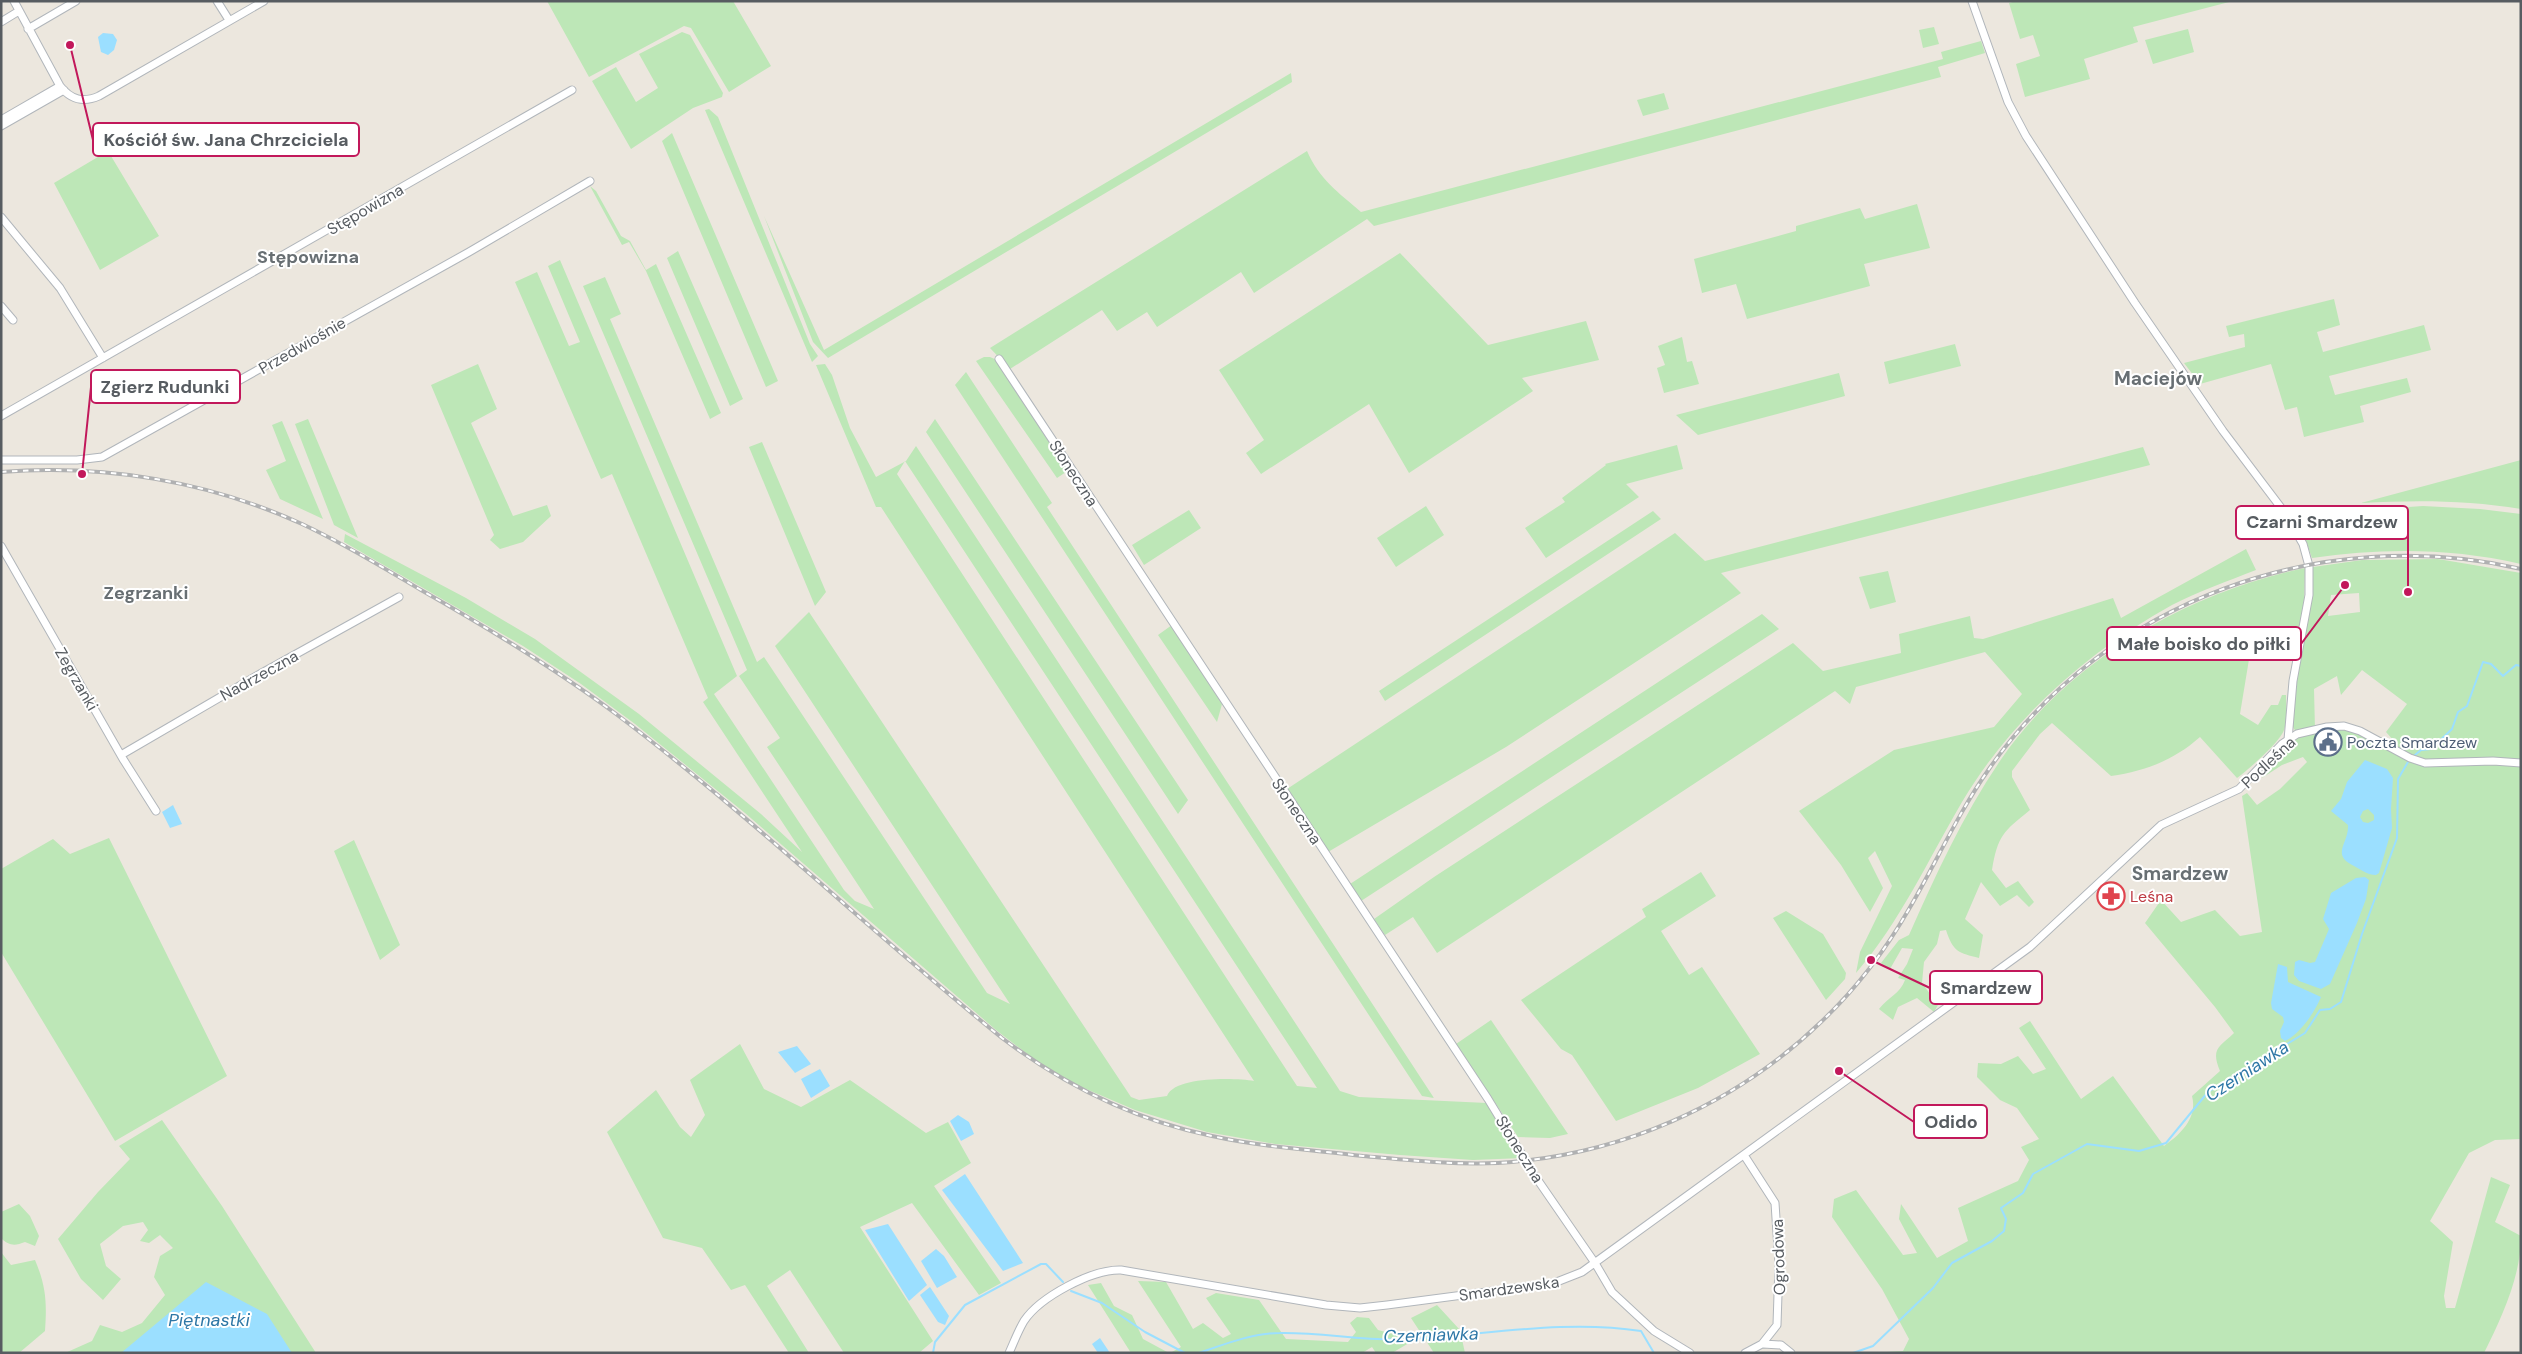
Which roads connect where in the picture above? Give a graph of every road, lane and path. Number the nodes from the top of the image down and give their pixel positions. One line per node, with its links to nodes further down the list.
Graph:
1 (14, 1): 6 (street)
2 (76, 1): 9 (street)
3 (217, 1): 7 (street)
4 (264, 1): 7 (street)
5 (1972, 1): 24 (street)
6 (19, 11): 8 (street); 9 (street)
7 (229, 20): 10 (street)
8 (1, 22)
9 (28, 29): 10 (street)
10 (60, 86): 12 (street); 13 (street)
11 (572, 90): 18 (street, Stępowizna)
12 (1, 120)
13 (1, 126)
14 (590, 181): 21 (street, Przedwiośnie)
15 (1, 217): 18 (street)
16 (1, 306): 17 (street)
17 (13, 320)
18 (104, 358): 20 (street, Stępowizna)
19 (999, 359): 32 (street, Słoneczna)
20 (1, 416)
21 (1, 460)
22 (1, 546): 27 (street, Zegrzanki)
23 (400, 597): 27 (street, Nadrzeczna)
24 (2289, 720): 25 (street); 26 (street)
25 (2297, 734): 26 (street, Podleśna); 28 (street, Podleśna)
26 (2288, 740): 30 (street, Podleśna)
27 (121, 755): 29 (street, Zegrzanki)
28 (2521, 763)
29 (156, 810)
30 (2054, 925): 31 (street, Smardzewska)
31 (1744, 1155): 32 (street, Smardzewska); 33 (street, Ogrodowa)
32 (1596, 1263): 34 (street, Smardzewska); 35 (street, Słoneczna)
33 (1762, 1344): 36 (street, Ogrodowa); 37 (street)
34 (1009, 1353)
35 (1690, 1353)
36 (1745, 1353)
37 (1791, 1353)

